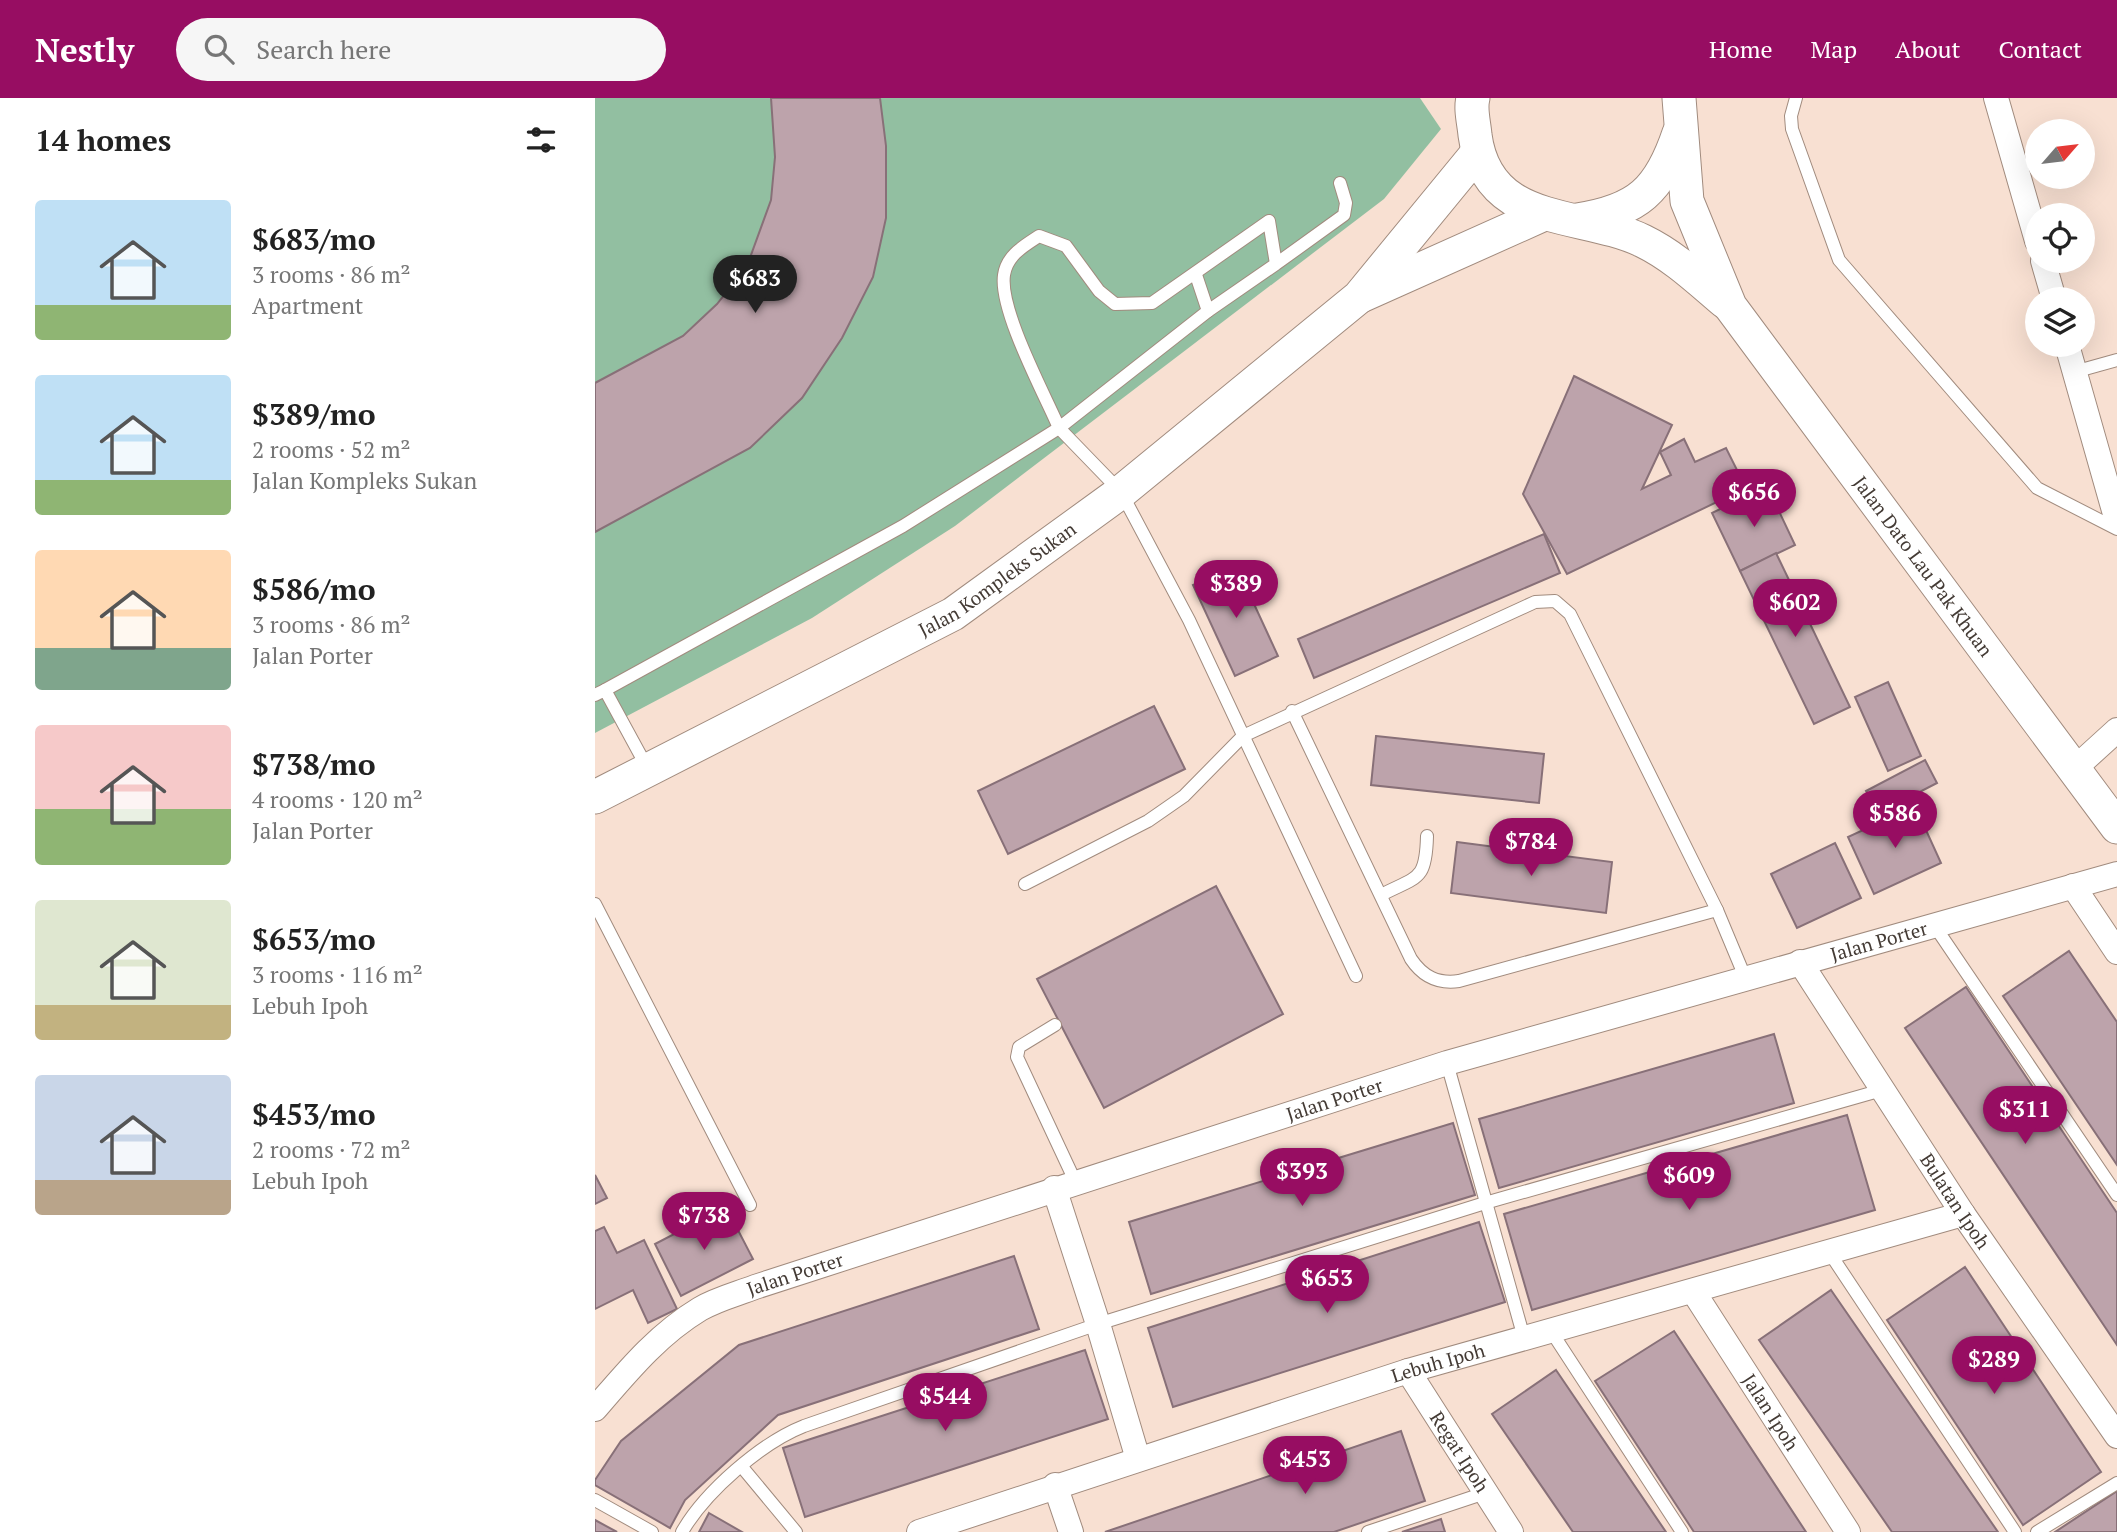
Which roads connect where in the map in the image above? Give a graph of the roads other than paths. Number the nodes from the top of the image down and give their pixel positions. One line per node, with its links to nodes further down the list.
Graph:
1 (1796, 98): 20 (lane)
2 (1996, 98): 7 (street)
3 (1471, 100): 5 (main road)
4 (1679, 106): 8 (main road, Jalan Kompleks Sukan); 12 (main road)
5 (1478, 152): 8 (main road); 11 (main road, Jalan Kompleks Sukan)
6 (1341, 183): 9 (lane)
7 (2026, 203)
8 (1557, 218): 11 (main road, Jalan Kompleks Sukan); 12 (main road)
9 (1276, 264): 10 (lane); 13 (lane)
10 (1196, 275): 13 (lane); 17 (lane)
11 (1359, 298): 18 (main road, Jalan Kompleks Sukan)
12 (1730, 306): 26 (main road, Jalan Dato Lau Pak Khuan)
13 (1208, 311): 17 (lane)
14 (2070, 357): 16 (street)
15 (2117, 360): 16 (lane)
16 (2074, 372): 19 (street)
17 (1059, 428): 18 (lane); 21 (lane)
18 (1121, 492): 24 (lane); 25 (main road, Jalan Kompleks Sukan)
19 (2117, 522)
20 (2117, 529)
21 (600, 693): 25 (lane)
22 (1292, 711): 24 (lane); 33 (lane); 35 (lane)
23 (2117, 730): 26 (street)
24 (1243, 736): 31 (lane); 39 (lane)
25 (648, 769): 27 (main road, Jalan Kompleks Sukan)
26 (2073, 770): 28 (main road, Jalan Dato Lau Pak Khuan)
27 (595, 797)
28 (2117, 827)
29 (1427, 836): 33 (lane)
30 (2117, 874): 32 (street, Jalan Porter)
31 (1025, 884)
32 (2073, 886): 36 (street, Jalan Porter); 37 (street)
33 (1381, 895): 35 (lane)
34 (595, 904): 47 (lane)
35 (1717, 910): 40 (lane)
36 (1934, 925): 38 (street, Jalan Porter); 45 (lane)
37 (2117, 952)
38 (1800, 962): 40 (street, Jalan Porter); 43 (street, Bulatan Ipoh)
39 (1356, 976)
40 (1745, 977): 42 (street, Jalan Porter)
41 (1055, 1025): 44 (lane)
42 (1447, 1063): 44 (street, Jalan Porter); 46 (lane)
43 (1882, 1090): 46 (lane); 48 (street, Bulatan Ipoh)
44 (1064, 1185): 51 (street); 55 (street, Jalan Porter)
45 (2117, 1195)
46 (1485, 1203): 51 (lane); 53 (lane)
47 (750, 1205)
48 (1963, 1214): 49 (street, Lebuh Ipoh); 56 (street, Bulatan Ipoh)
49 (1829, 1252): 50 (street, Lebuh Ipoh); 72 (lane)
50 (1693, 1291): 52 (street, Lebuh Ipoh); 71 (street, Jalan Ipoh)
51 (1098, 1324): 57 (street); 58 (lane)
52 (1551, 1331): 53 (street, Lebuh Ipoh); 70 (lane)
53 (1524, 1338): 54 (street, Lebuh Ipoh)
54 (1408, 1371): 57 (street, Lebuh Ipoh); 61 (street, Regat Ipoh)
55 (595, 1409)
56 (2117, 1436)
57 (1138, 1459): 60 (street, Lebuh Ipoh)
58 (742, 1467): 64 (lane); 65 (lane)
59 (2117, 1483): 73 (lane)
60 (1055, 1485): 66 (street, Lebuh Ipoh); 67 (street)
61 (1485, 1493): 68 (lane); 69 (street, Regat Ipoh)
62 (595, 1500): 63 (lane)
63 (652, 1532)
64 (683, 1532)
65 (796, 1532)
66 (919, 1532)
67 (1071, 1532)
68 (1368, 1532)
69 (1511, 1532)
70 (1682, 1532)
71 (1848, 1532)
72 (2015, 1532)
73 (2036, 1532)

